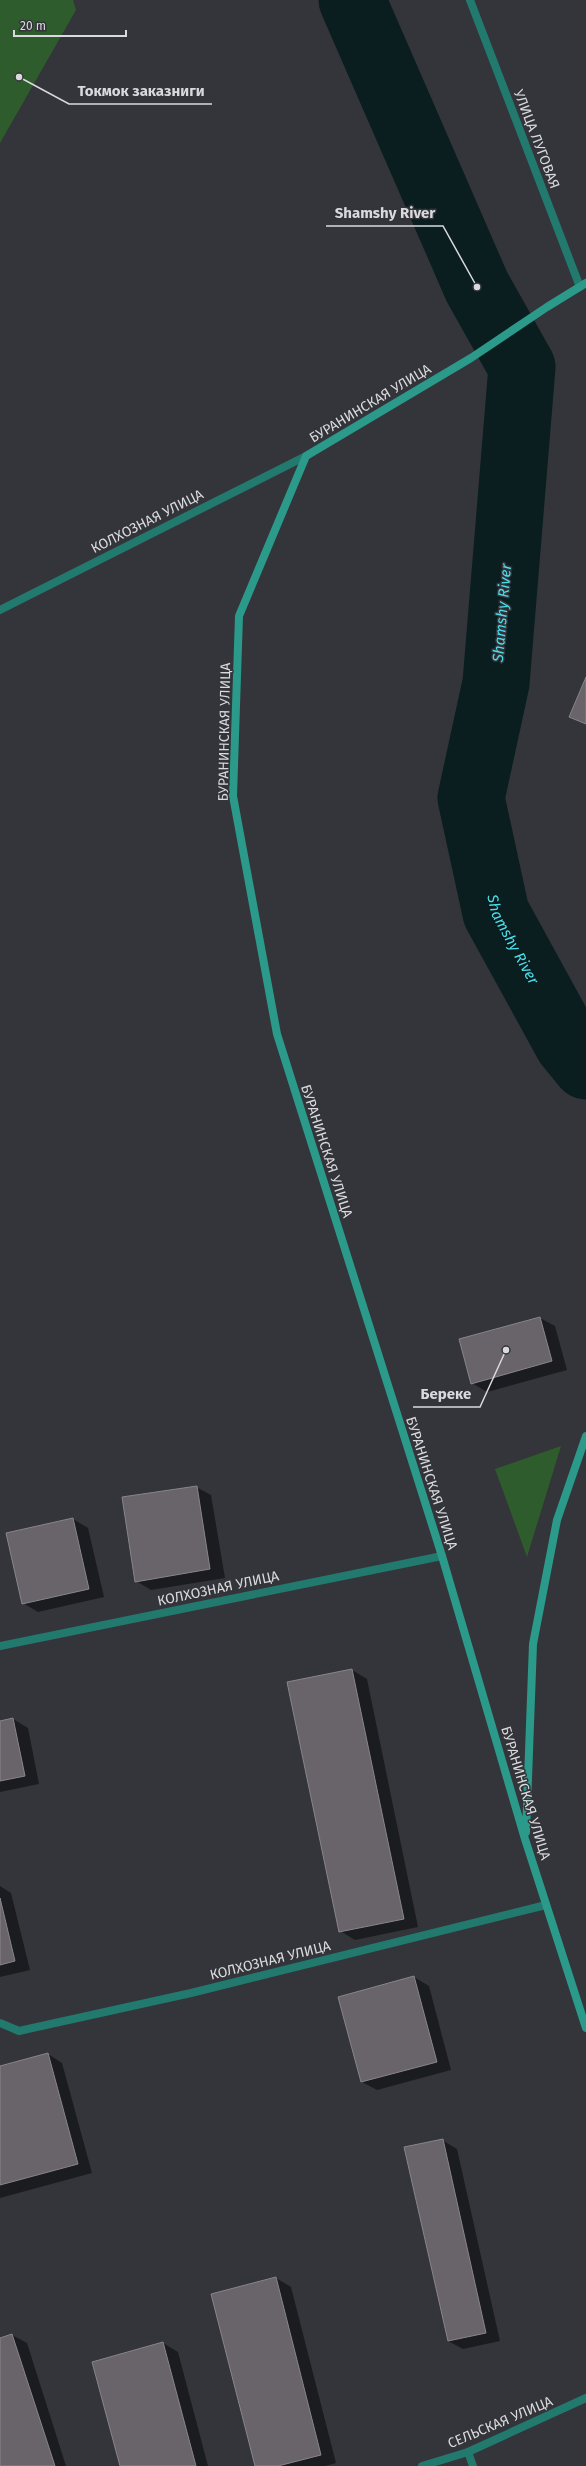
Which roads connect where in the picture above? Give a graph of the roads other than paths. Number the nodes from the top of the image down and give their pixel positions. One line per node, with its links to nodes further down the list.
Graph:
1 (470, 0): 2 (street, УЛИЦА ЛУГОВАЯ)
2 (583, 285): 3 (main road, БУРАНИНСКАЯ УЛИЦА)
3 (306, 456): 4 (street, КОЛХОЗНАЯ УЛИЦА); 6 (main road, БУРАНИНСКАЯ УЛИЦА)
4 (0, 610)
5 (586, 1436): 8 (main road)
6 (442, 1556): 7 (street, КОЛХОЗНАЯ УЛИЦА); 8 (main road, БУРАНИНСКАЯ УЛИЦА)
7 (0, 1646)
8 (525, 1839): 9 (main road, БУРАНИНСКАЯ УЛИЦА)
9 (546, 1905): 10 (street, КОЛХОЗНАЯ УЛИЦА); 11 (main road, БУРАНИНСКАЯ УЛИЦА)
10 (0, 2023)
11 (586, 2028)
12 (586, 2398): 13 (street, СЕЛЬСКАЯ УЛИЦА)
13 (468, 2452): 14 (street, СЕЛЬСКАЯ УЛИЦА); 15 (street)
14 (422, 2466)
15 (473, 2466)

